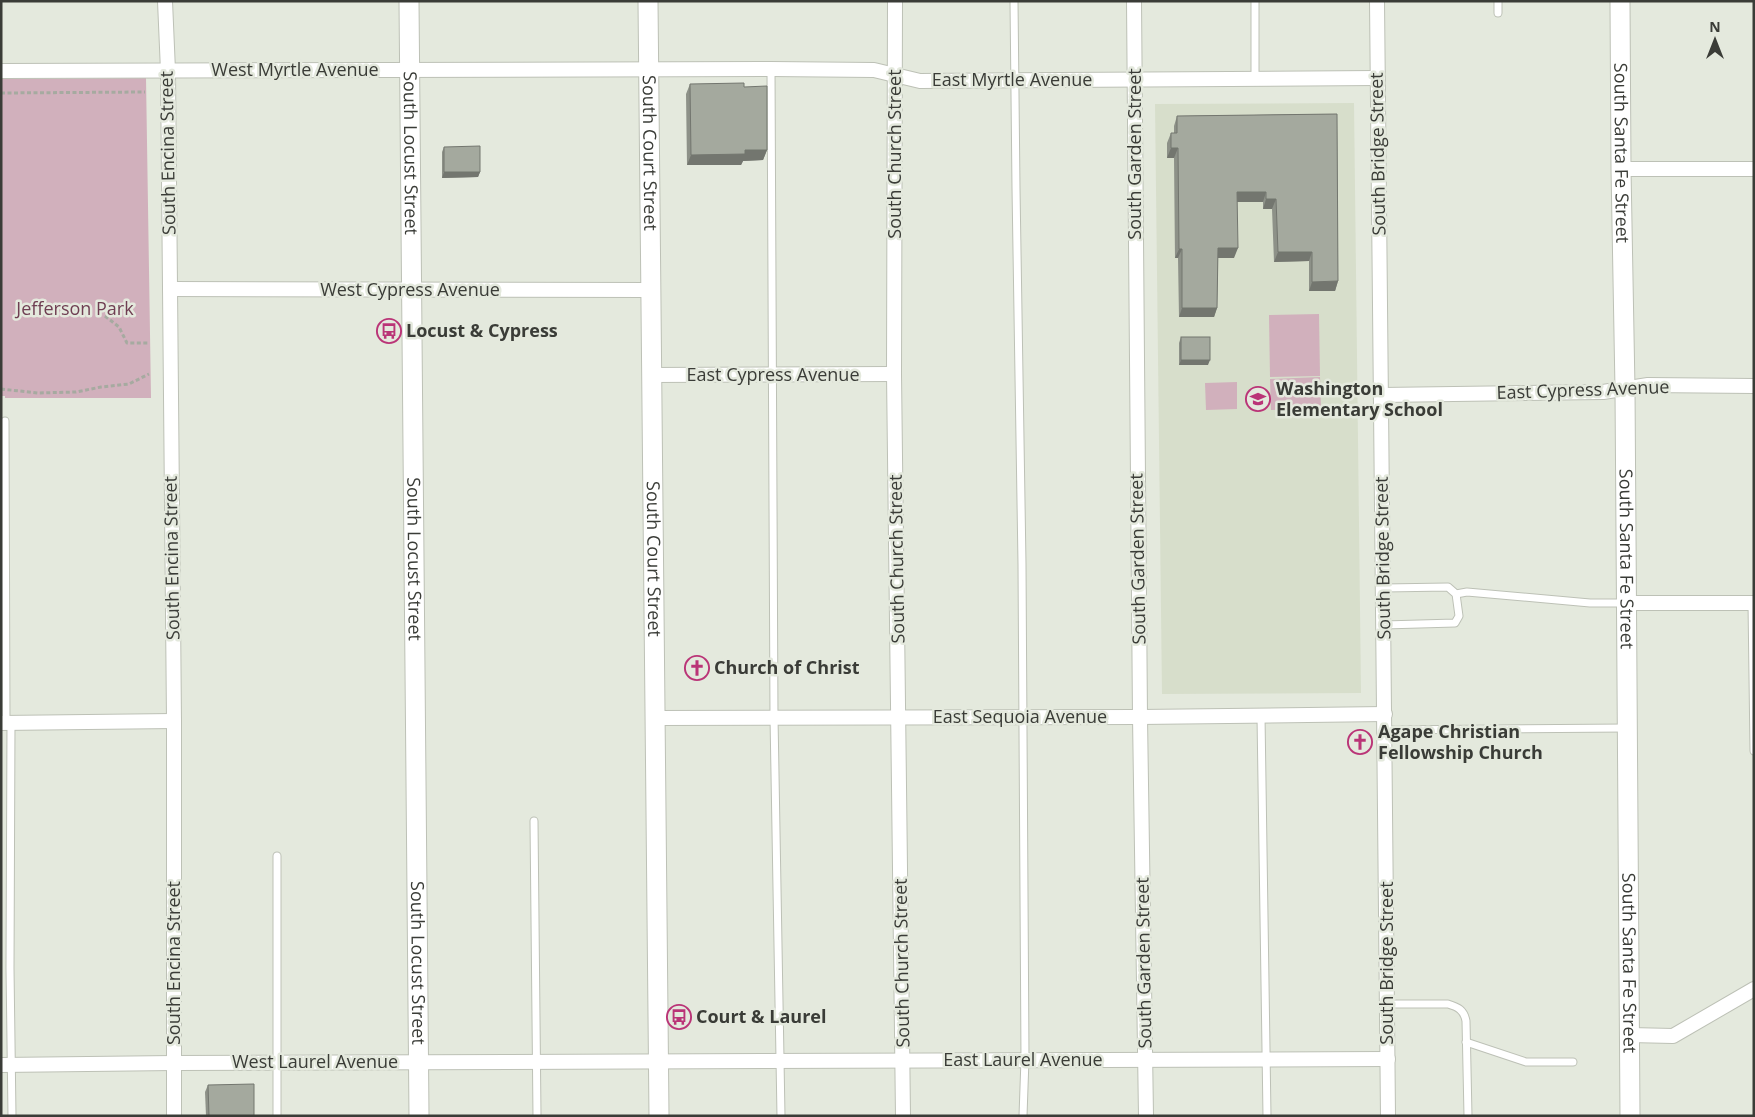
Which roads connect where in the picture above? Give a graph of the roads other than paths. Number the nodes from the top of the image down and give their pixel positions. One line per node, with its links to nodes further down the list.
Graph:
1 (166, 1): 16 (street, South Encina Street)
2 (409, 1): 14 (street, South Locust Street)
3 (648, 1): 12 (street, South Court Street)
4 (895, 1): 17 (street, South Church Street)
5 (1014, 1): 20 (lane)
6 (1134, 1): 21 (street, South Garden Street)
7 (1255, 1): 19 (lane)
8 (1377, 1): 18 (street, South Bridge Street)
9 (1498, 1): 11 (lane)
10 (1620, 1): 22 (street, South Santa Fe Street)
11 (1498, 13)
12 (649, 69): 13 (street, East Myrtle Avenue); 14 (street, West Myrtle Avenue); 26 (street, South Court Street)
13 (771, 69): 17 (street, East Myrtle Avenue); 29 (lane)
14 (410, 70): 16 (street, West Myrtle Avenue); 25 (street, South Locust Street)
15 (1, 71): 16 (street, West Myrtle Avenue)
16 (168, 71): 24 (street, South Encina Street)
17 (895, 75): 20 (street, East Myrtle Avenue); 27 (street, South Church Street)
18 (1377, 78): 19 (street, East Myrtle Avenue); 32 (street, South Bridge Street)
19 (1255, 79): 21 (street, East Myrtle Avenue)
20 (1015, 80): 21 (street, East Myrtle Avenue); 42 (lane)
21 (1134, 80): 45 (street, South Garden Street)
22 (1621, 169): 23 (street); 31 (street, South Santa Fe Street)
23 (1754, 169)
24 (170, 289): 25 (street, West Cypress Avenue); 46 (street, South Encina Street)
25 (412, 290): 26 (street, West Cypress Avenue); 65 (street, South Locust Street)
26 (650, 290): 28 (street, South Court Street)
27 (894, 374): 29 (street, East Cypress Avenue); 41 (street, South Church Street)
28 (652, 375): 29 (street, East Cypress Avenue); 43 (street, South Court Street)
29 (773, 375): 44 (lane)
30 (1754, 386): 31 (street, East Cypress Avenue)
31 (1626, 389): 32 (street, East Cypress Avenue); 37 (street, South Santa Fe Street)
32 (1382, 395): 34 (street, South Bridge Street)
33 (5, 421): 47 (lane)
34 (1384, 588): 35 (lane); 38 (street, South Bridge Street)
35 (1456, 594): 37 (lane); 38 (lane)
36 (1753, 603): 37 (street); 50 (lane)
37 (1626, 604): 48 (street, South Santa Fe Street)
38 (1384, 625): 39 (street, South Bridge Street)
39 (1385, 714): 40 (street, East Sequoia Avenue); 49 (street, South Bridge Street)
40 (1261, 716): 45 (street, East Sequoia Avenue); 61 (lane)
41 (899, 717): 42 (street, East Sequoia Avenue); 44 (street, East Sequoia Avenue); 62 (street, South Church Street)
42 (1022, 717): 45 (street, East Sequoia Avenue); 58 (lane)
43 (655, 718): 44 (street, East Sequoia Avenue); 67 (street, South Court Street)
44 (774, 718): 60 (lane)
45 (1140, 718): 59 (street, South Garden Street)
46 (174, 722): 47 (street); 63 (street, South Encina Street)
47 (6, 723): 69 (lane)
48 (1626, 728): 49 (lane); 55 (street, South Santa Fe Street)
49 (1385, 730): 54 (street, South Bridge Street)
50 (1754, 751)
51 (534, 822): 66 (lane)
52 (277, 856): 64 (lane)
53 (1754, 989): 55 (street)
54 (1387, 1004): 56 (lane); 57 (street, South Bridge Street)
55 (1630, 1036): 83 (street, South Santa Fe Street)
56 (1466, 1042): 68 (lane); 82 (lane)
57 (1388, 1058): 61 (street, East Laurel Avenue); 81 (street, South Bridge Street)
58 (1025, 1059): 59 (street, East Laurel Avenue); 62 (street, East Laurel Avenue); 78 (lane)
59 (1145, 1059): 61 (street, East Laurel Avenue); 79 (street, South Garden Street)
60 (780, 1060): 62 (street, East Laurel Avenue); 67 (street, East Laurel Avenue); 76 (lane)
61 (1267, 1060): 80 (lane)
62 (903, 1061): 77 (street, South Church Street)
63 (174, 1062): 64 (street, West Laurel Avenue); 69 (street, West Laurel Avenue); 71 (street, South Encina Street)
64 (277, 1062): 65 (street, West Laurel Avenue); 72 (lane)
65 (419, 1062): 66 (street, West Laurel Avenue); 73 (street, South Locust Street)
66 (537, 1062): 67 (street, West Laurel Avenue); 74 (lane)
67 (658, 1062): 75 (street, South Court Street)
68 (1573, 1062)
69 (6, 1065): 70 (lane)
70 (12, 1116)
71 (174, 1116)
72 (278, 1116)
73 (419, 1116)
74 (537, 1116)
75 (659, 1116)
76 (781, 1116)
77 (903, 1116)
78 (1023, 1116)
79 (1146, 1116)
80 (1267, 1116)
81 (1388, 1116)
82 (1468, 1116)
83 (1630, 1116)

